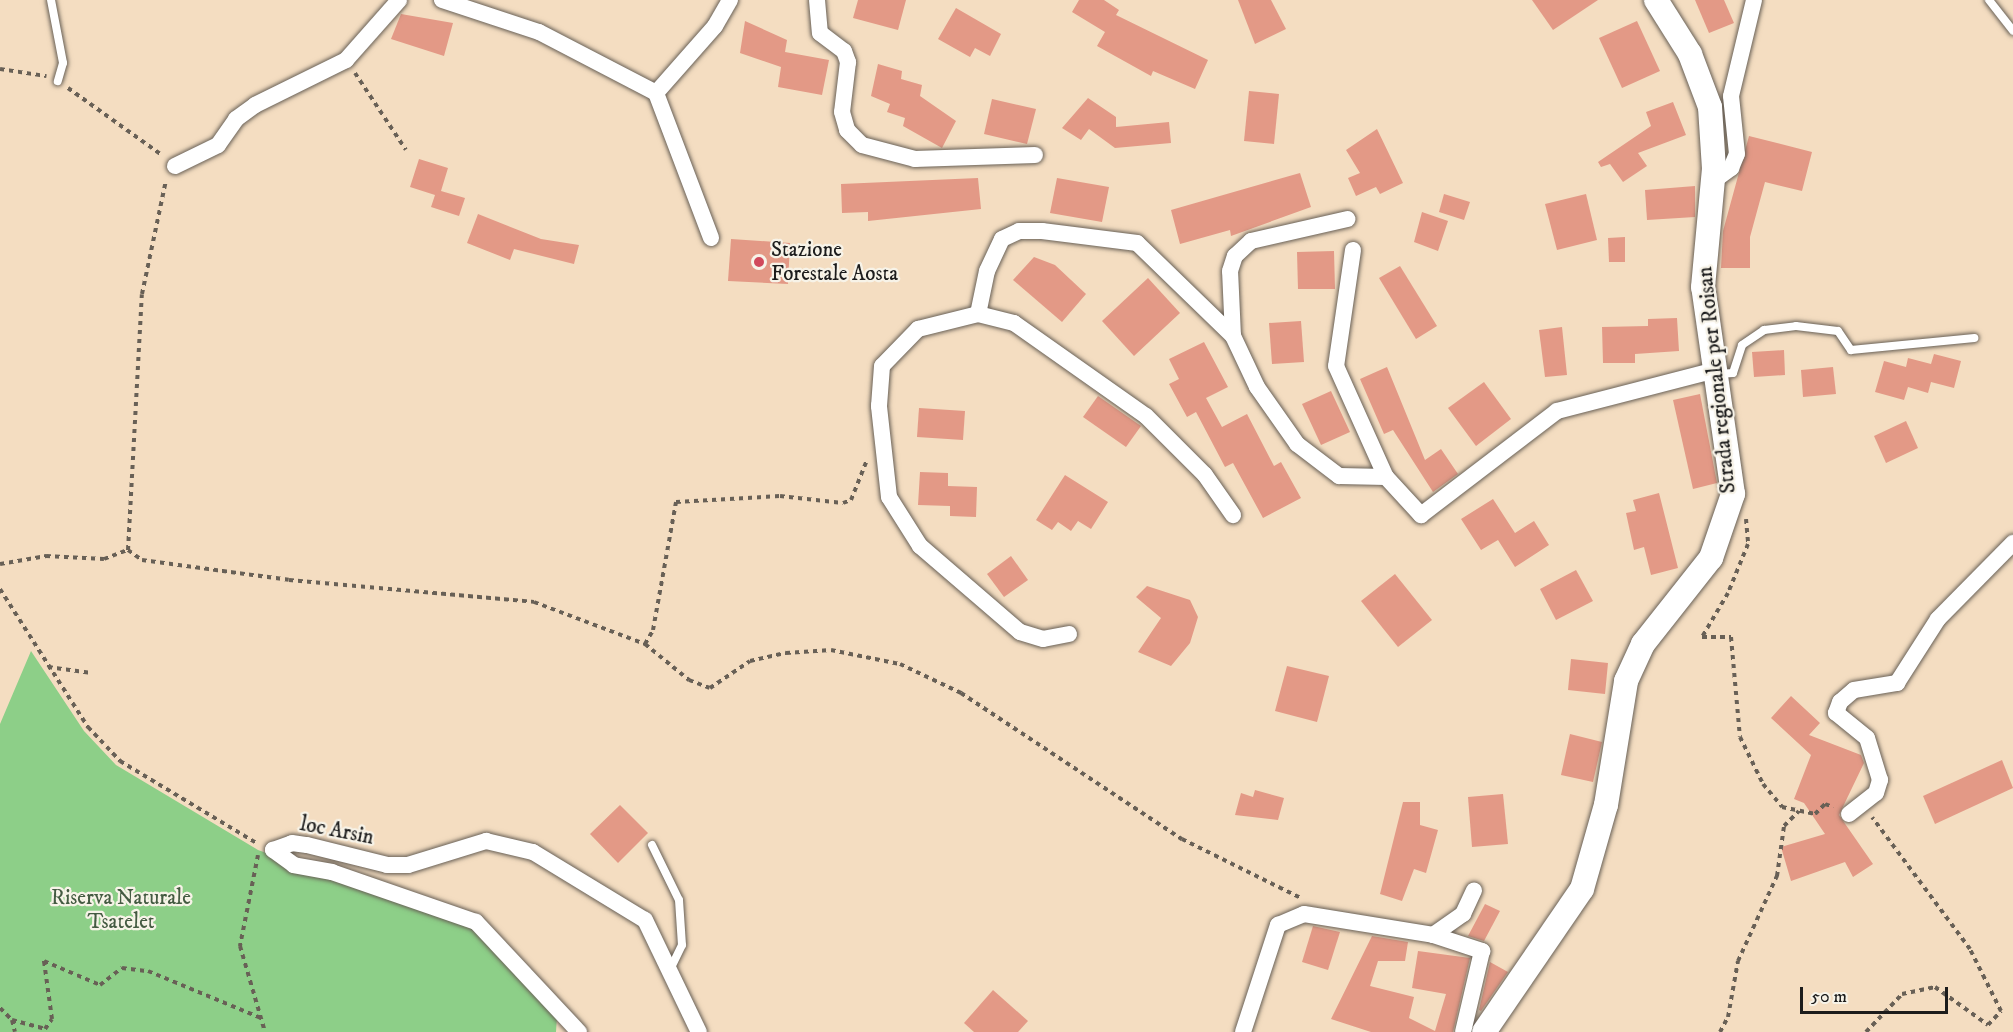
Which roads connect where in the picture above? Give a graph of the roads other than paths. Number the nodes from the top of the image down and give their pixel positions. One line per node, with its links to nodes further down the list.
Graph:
1 (51, 0): 10 (lane)
2 (399, 0): 13 (street)
3 (442, 0): 11 (street)
4 (730, 0): 11 (street)
5 (817, 0): 12 (street)
6 (1656, 0): 14 (main road, Strada regionale per Roisan)
7 (1754, 0): 14 (street)
8 (1989, 0): 9 (lane)
9 (2013, 31)
10 (58, 81)
11 (656, 93): 16 (street)
12 (1035, 155)
13 (176, 166)
14 (1712, 182): 21 (main road, Strada regionale per Roisan)
15 (1348, 219): 19 (street)
16 (711, 238)
17 (1353, 250): 22 (street)
18 (978, 314): 19 (street); 23 (street); 25 (street)
19 (1233, 336): 22 (street)
20 (1974, 338): 21 (lane)
21 (1712, 371): 22 (street); 35 (main road, Strada regionale per Roisan)
22 (1386, 477)
23 (1233, 515)
24 (2013, 543): 26 (street)
25 (1069, 634)
26 (1849, 814)
27 (652, 845): 30 (lane)
28 (1474, 890): 29 (street)
29 (1433, 935): 33 (street); 34 (street)
30 (670, 971): 31 (street, loc Arsin); 32 (street, loc Arsin)
31 (579, 1032)
32 (699, 1032)
33 (1243, 1032)
34 (1463, 1032)
35 (1484, 1032)

